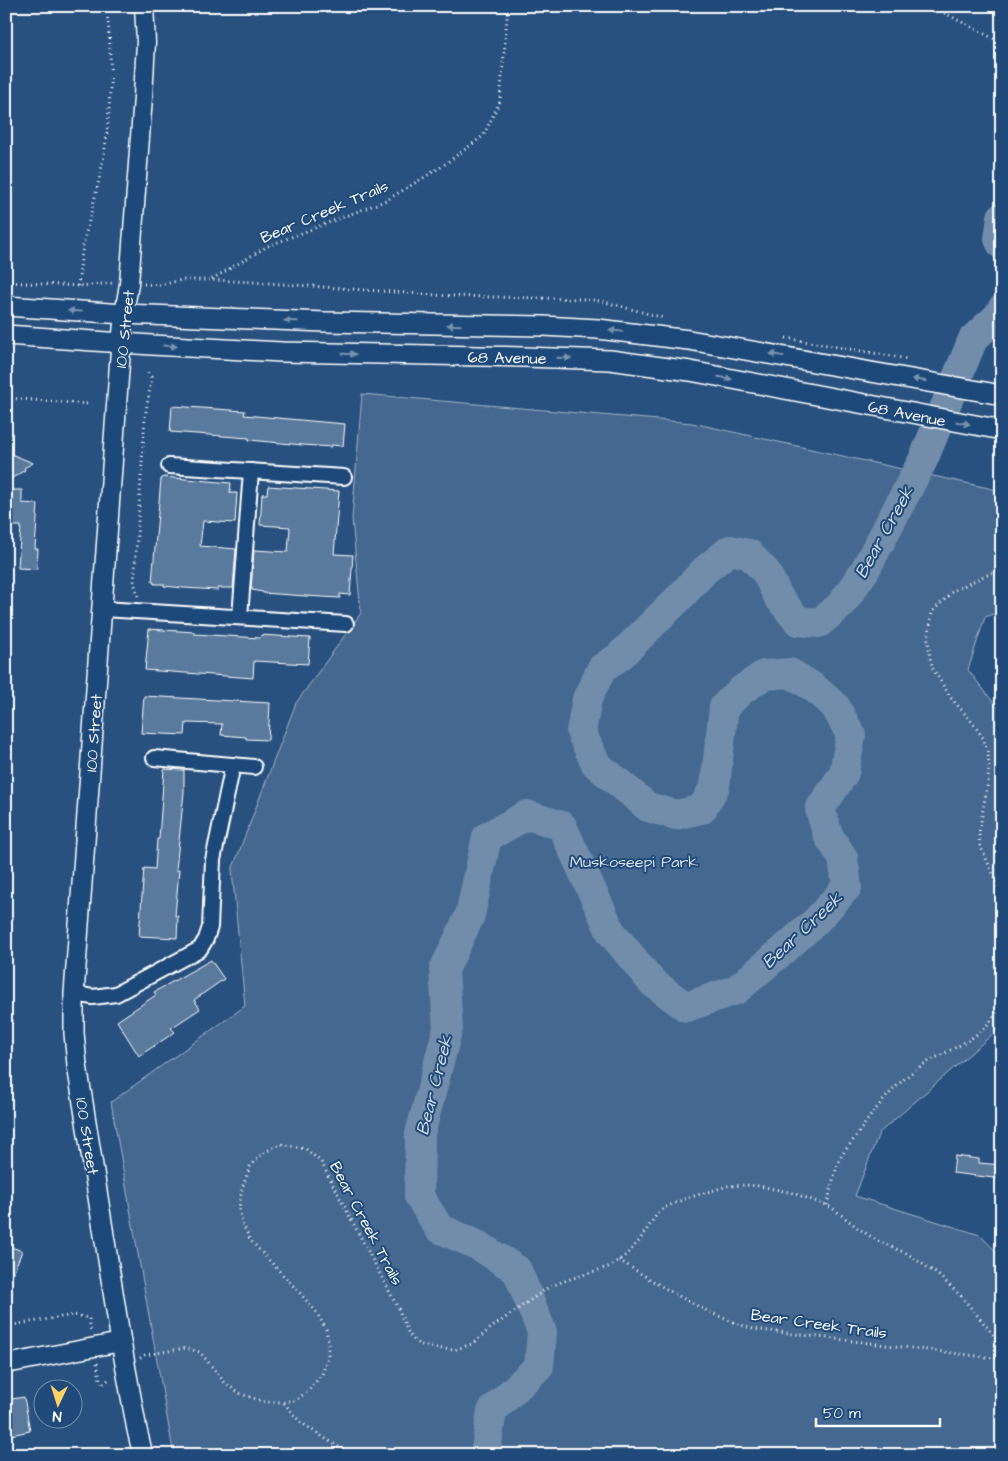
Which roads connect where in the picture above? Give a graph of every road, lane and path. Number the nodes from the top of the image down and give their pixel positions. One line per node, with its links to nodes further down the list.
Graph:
1 (106, 6): 11 (path)
2 (144, 6): 14 (street, 100 Street)
3 (508, 6): 6 (path, Bear Creek Trails)
4 (931, 6): 5 (path)
5 (1002, 43)
6 (210, 280): 10 (path); 15 (path)
7 (6, 282): 11 (path)
8 (110, 283): 9 (path)
9 (86, 285): 11 (path); 12 (path)
10 (160, 285)
11 (78, 286)
12 (88, 291)
13 (6, 306): 14 (main road, 68 Avenue, one-way to 13)
14 (124, 314): 18 (street, 100 Street); 21 (main road, 68 Avenue, one-way to 14)
15 (669, 319)
16 (6, 335): 18 (main road, 68 Avenue)
17 (785, 338): 19 (path)
18 (121, 343): 24 (main road, 68 Avenue, one-way to 24); 29 (main road, 100 Street)
19 (837, 346)
20 (147, 372): 30 (path)
21 (1002, 395)
22 (6, 398): 23 (path)
23 (88, 404)
24 (1002, 430)
25 (169, 466): 26 (street)
26 (251, 471): 27 (street); 31 (street)
27 (344, 477)
28 (1002, 570): 36 (path)
29 (103, 609): 30 (street); 37 (main road, 100 Street)
30 (151, 612): 31 (street)
31 (240, 617): 32 (street)
32 (346, 624)
33 (154, 758): 34 (street)
34 (234, 765): 35 (street); 37 (street)
35 (254, 767)
36 (1002, 899)
37 (74, 994): 41 (main road, 100 Street)
38 (1002, 995): 39 (path)
39 (827, 1205): 40 (path); 42 (path)
40 (619, 1260): 43 (path, Bear Creek Trails); 47 (path, Bear Creek Trails)
41 (121, 1342): 44 (street); 45 (main road, 100 Street)
42 (1002, 1345)
43 (1002, 1359)
44 (6, 1364)
45 (126, 1368): 46 (path, Bear Creek Trails); 47 (path, Bear Creek Trails); 48 (main road, 100 Street)
46 (101, 1385)
47 (284, 1402): 49 (path)
48 (143, 1455)
49 (351, 1455)

